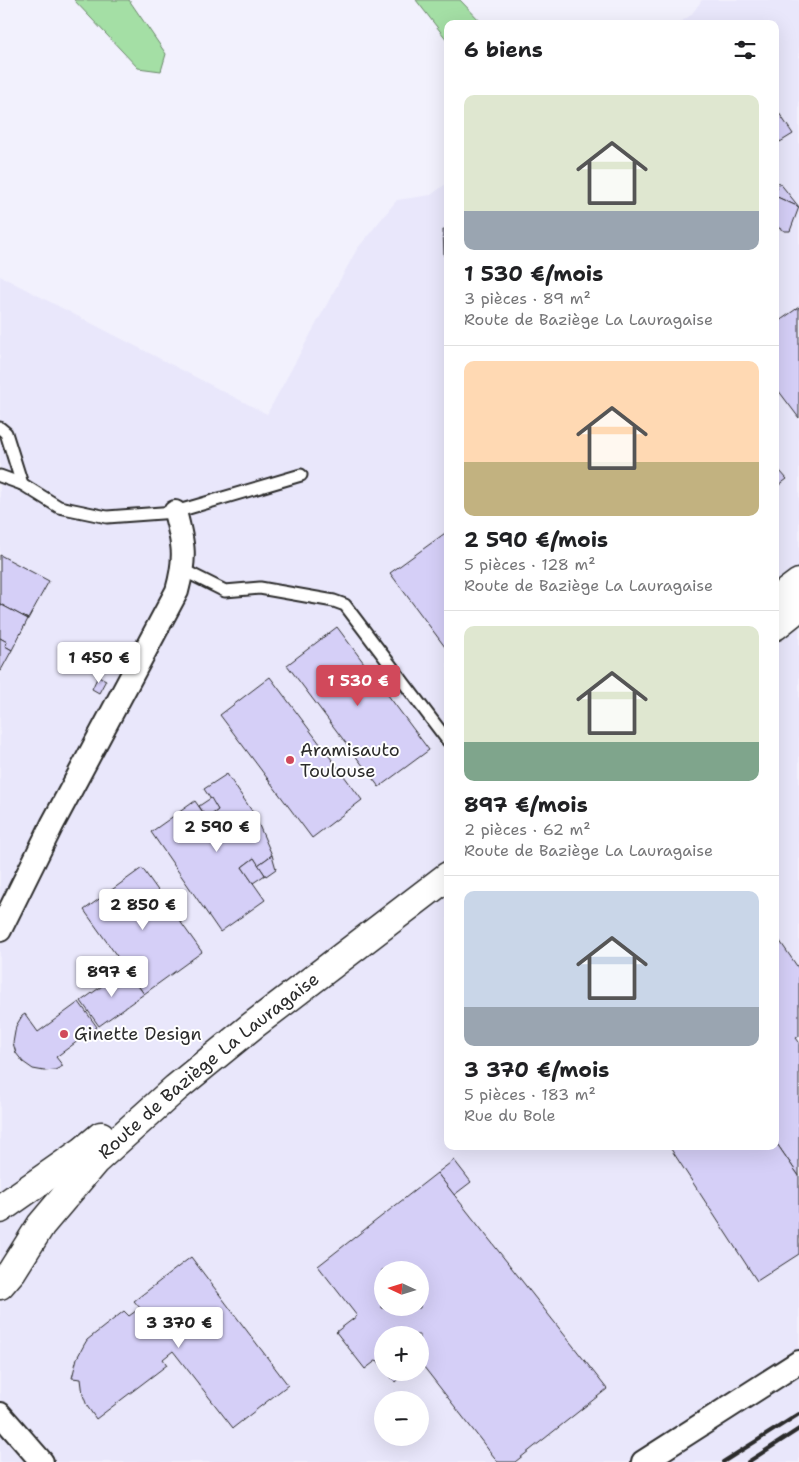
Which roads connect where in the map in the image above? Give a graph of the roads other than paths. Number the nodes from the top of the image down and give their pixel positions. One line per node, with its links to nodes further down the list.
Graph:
1 (0, 428): 4 (lane)
2 (0, 476): 4 (lane)
3 (301, 476): 5 (lane)
4 (22, 484): 5 (lane)
5 (176, 512): 6 (street)
6 (183, 570): 11 (lane); 14 (street)
7 (799, 583): 8 (main road)
8 (779, 598)
9 (799, 607): 10 (main road)
10 (779, 623)
11 (444, 735)
12 (444, 857): 15 (main road, Route de Baziège La Lauragaise)
13 (444, 879): 16 (main road, Route de Baziège La Lauragaise)
14 (0, 930)
15 (0, 1209)
16 (0, 1285)
17 (799, 1362): 20 (street)
18 (0, 1414): 19 (street)
19 (42, 1462)
20 (643, 1462)

